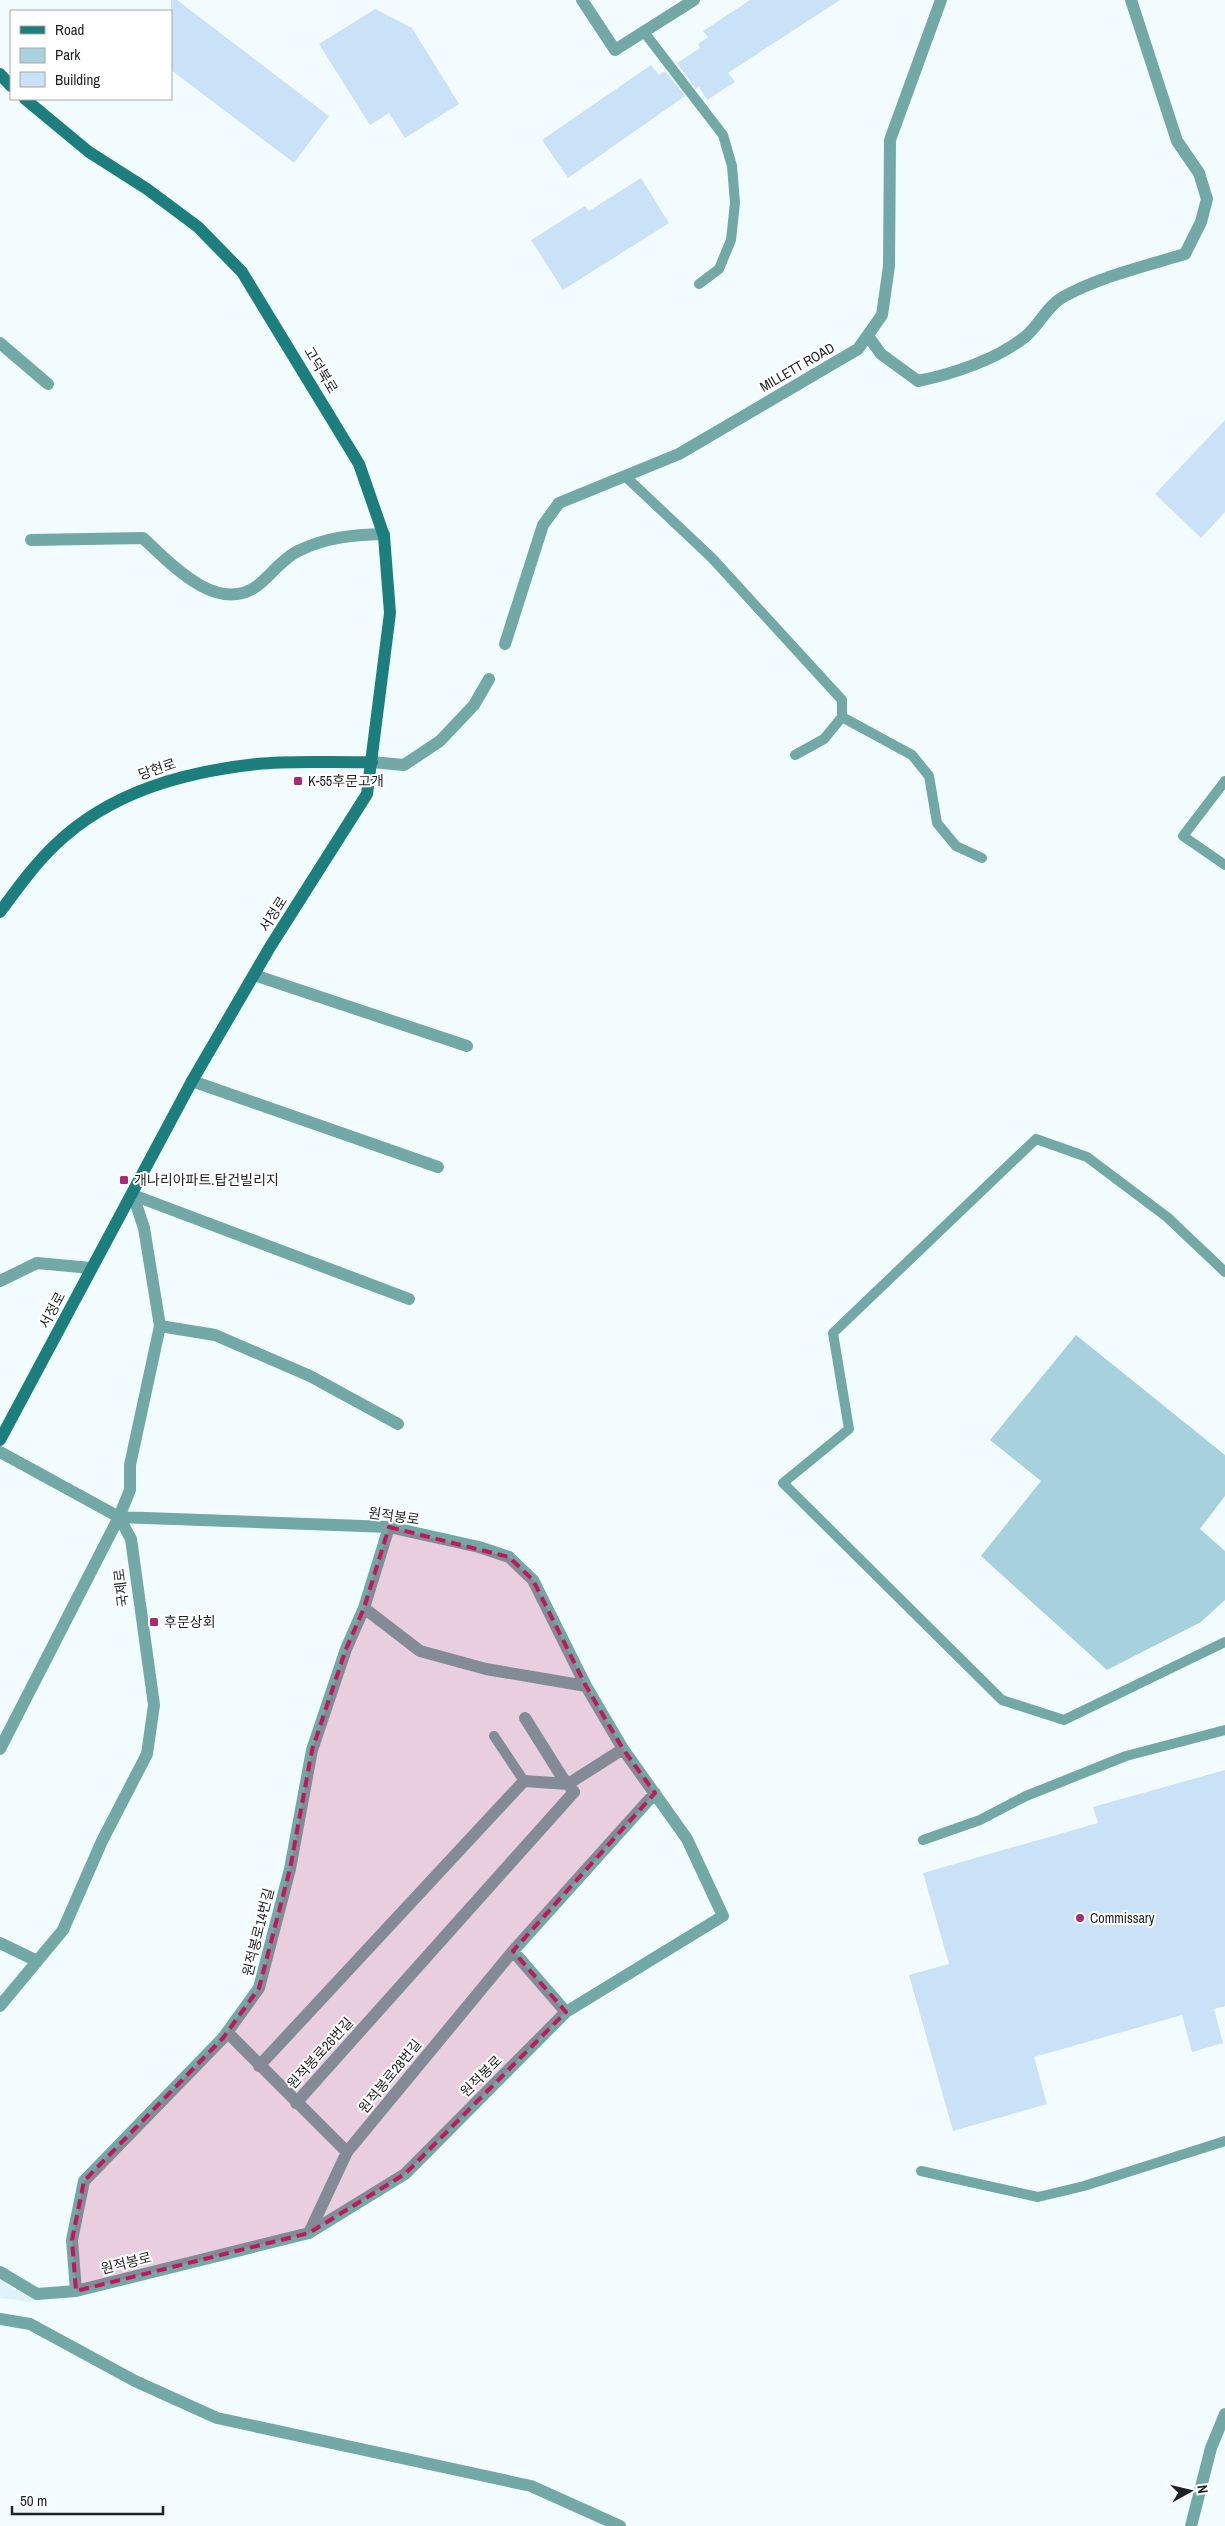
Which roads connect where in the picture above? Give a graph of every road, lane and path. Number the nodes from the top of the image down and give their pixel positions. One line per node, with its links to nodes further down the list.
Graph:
1 (582, 0): 5 (street)
2 (694, 0): 5 (street)
3 (941, 0): 10 (street, MILLETT ROAD)
4 (1131, 0): 10 (street)
5 (644, 32): 9 (lane)
6 (0, 74): 7 (street)
7 (10, 85)
8 (26, 100): 14 (street, 고덕북로)
9 (699, 284)
10 (868, 336): 13 (street, MILLETT ROAD)
11 (0, 343): 12 (street)
12 (48, 384)
13 (625, 476): 16 (street, MILLETT ROAD); 18 (lane)
14 (384, 534): 15 (street); 20 (street, 고덕북로)
15 (31, 540)
16 (505, 644)
17 (489, 679): 20 (street)
18 (842, 717): 19 (lane); 22 (lane)
19 (795, 754)
20 (372, 762): 24 (street, 당현로); 25 (street, 서정로)
21 (1225, 781): 23 (lane)
22 (982, 858)
23 (1225, 865)
24 (0, 912)
25 (254, 975): 26 (street); 27 (street, 서정로)
26 (466, 1046)
27 (192, 1081): 28 (street); 29 (street, 서정로)
28 (438, 1167)
29 (132, 1195): 30 (street, 서정로); 33 (street); 34 (street)
30 (91, 1268): 32 (street); 36 (street, 서정로)
31 (1225, 1272): 41 (lane)
32 (0, 1281)
33 (408, 1299)
34 (160, 1326): 35 (street); 38 (street)
35 (398, 1424)
36 (0, 1440)
37 (0, 1452): 38 (street, 원적봉로)
38 (119, 1517): 39 (street, 원적봉로); 46 (street); 54 (street, 국제로)
39 (388, 1527): 40 (street, 원적봉로14번길); 42 (street, 원적봉로)
40 (364, 1608): 42 (street); 57 (street, 원적봉로14번길)
41 (1225, 1642)
42 (586, 1686): 47 (street, 원적봉로)
43 (525, 1718): 49 (street)
44 (1225, 1730): 51 (lane)
45 (494, 1736): 48 (lane)
46 (0, 1749)
47 (623, 1749): 49 (street); 50 (street, 원적봉로)
48 (524, 1781): 49 (street); 58 (street)
49 (568, 1784): 59 (street, 원적봉로26번길)
50 (655, 1793): 53 (street, 원적봉로28번길); 56 (street, 원적봉로)
51 (923, 1840)
52 (0, 1943): 54 (street)
53 (513, 1951): 56 (street); 61 (street, 원적봉로28번길)
54 (37, 1961): 55 (street, 국제로)
55 (0, 2006)
56 (566, 2012): 63 (street, 원적봉로)
57 (227, 2032): 58 (street, 원적봉로26번길); 65 (street, 원적봉로14번길)
58 (260, 2066): 59 (street, 원적봉로26번길)
59 (296, 2103): 61 (street)
60 (1225, 2141): 62 (lane)
61 (347, 2152): 63 (street, 원적봉로28번길)
62 (921, 2171)
63 (309, 2233): 65 (street, 원적봉로)
64 (0, 2272): 65 (street, 원적봉로)
65 (76, 2291)
66 (0, 2319): 68 (street)
67 (1225, 2414): 69 (street)
68 (620, 2526)
69 (1191, 2526)

